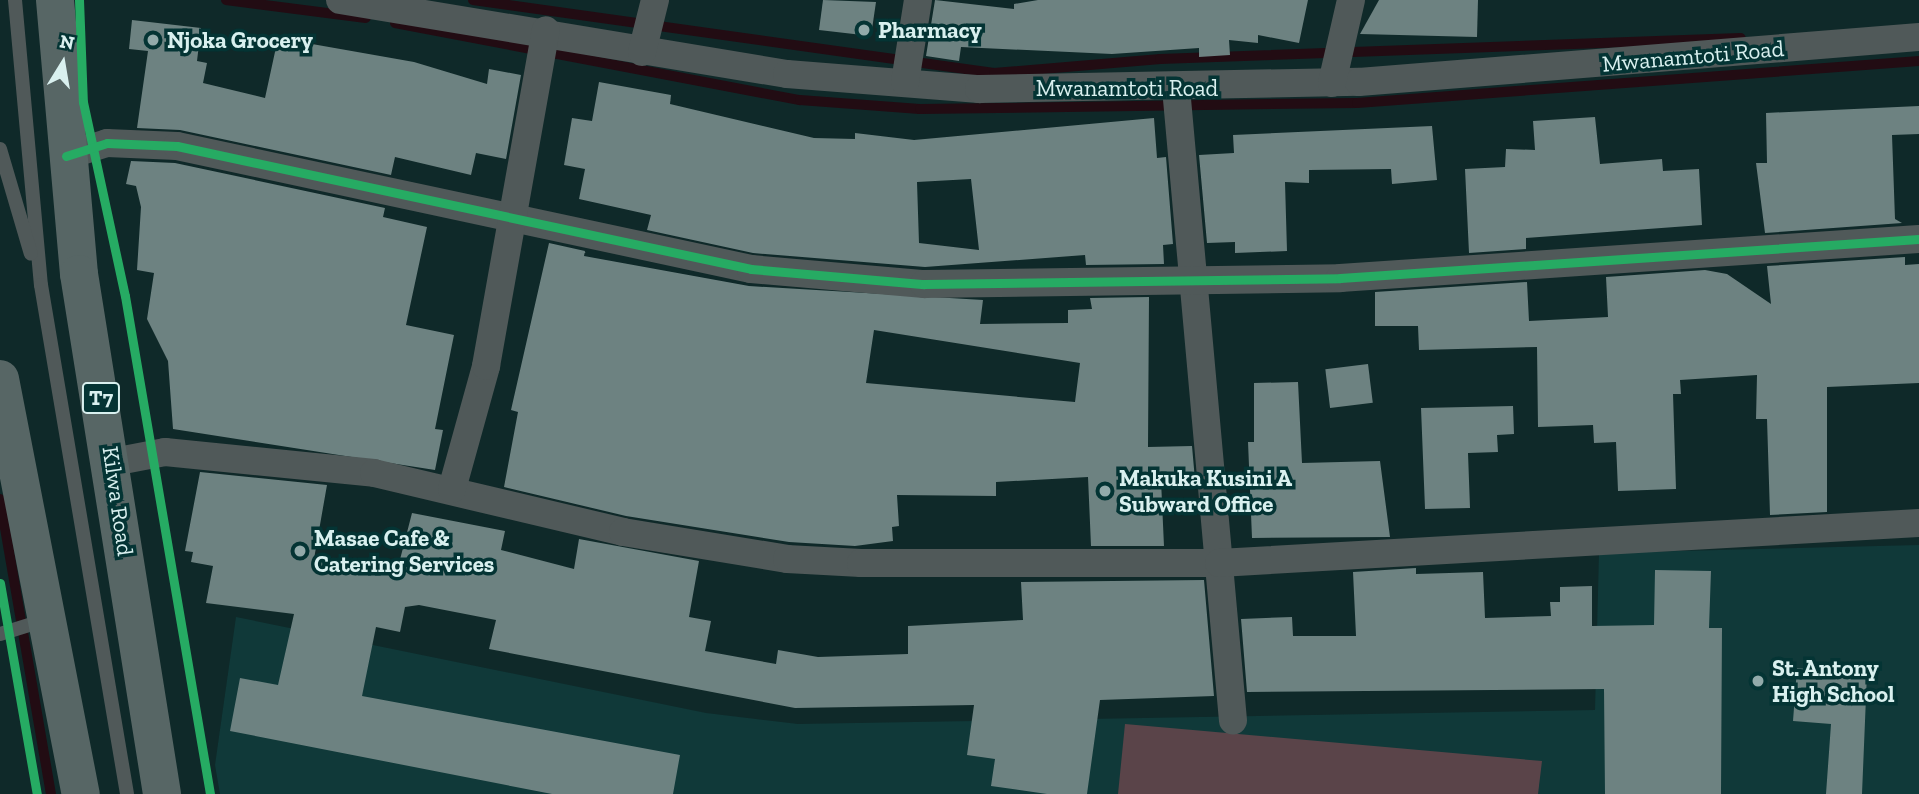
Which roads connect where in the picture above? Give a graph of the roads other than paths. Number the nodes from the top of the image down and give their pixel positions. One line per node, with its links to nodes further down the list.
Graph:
1 (15, 0): 18 (lane)
2 (55, 0): 14 (highway, Kilwa Road / T7)
3 (340, 0): 7 (street, Mwanamtoti Road)
4 (655, 0): 9 (street)
5 (918, 0): 10 (street)
6 (1352, 0): 11 (street)
7 (546, 30): 9 (street, Mwanamtoti Road); 15 (street)
8 (1919, 37): 11 (street, Mwanamtoti Road)
9 (642, 52): 10 (street, Mwanamtoti Road)
10 (905, 82): 12 (street, Mwanamtoti Road)
11 (1332, 83): 12 (street, Mwanamtoti Road)
12 (1176, 88): 17 (street)
13 (0, 149): 18 (lane)
14 (66, 156): 15 (street); 20 (highway, Kilwa Road / T7)
15 (513, 220): 17 (street); 21 (street)
16 (1919, 239): 17 (street)
17 (1195, 280): 23 (street)
18 (41, 285): 28 (lane)
19 (0, 379): 24 (highway)
20 (113, 461): 21 (street); 29 (highway, Kilwa Road / T7)
21 (452, 489): 23 (street)
22 (1919, 523): 23 (street)
23 (1219, 564): 26 (street)
24 (51, 618): 25 (lane); 27 (highway)
25 (0, 634)
26 (1233, 720)
27 (81, 794)
28 (128, 794)
29 (162, 794)

